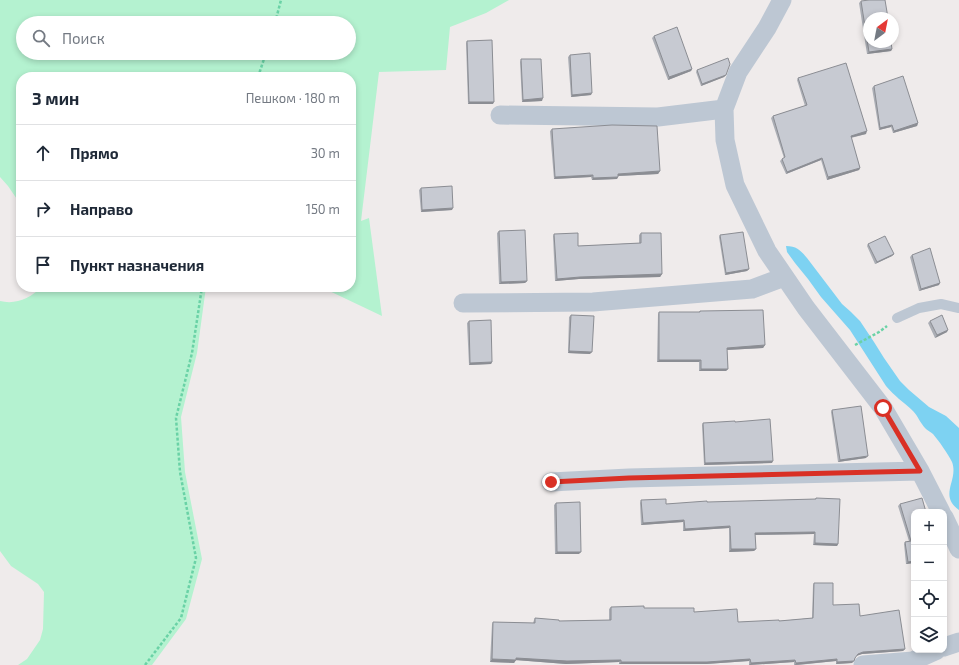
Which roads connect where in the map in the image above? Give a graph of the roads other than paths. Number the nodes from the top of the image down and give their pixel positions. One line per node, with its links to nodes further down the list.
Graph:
1 (782, 0): 2 (street)
2 (724, 108): 3 (street); 4 (street)
3 (500, 115)
4 (784, 277): 5 (street); 8 (street)
5 (463, 303)
6 (959, 308): 7 (lane)
7 (897, 318)
8 (920, 471): 9 (street); 10 (street)
9 (551, 482)
10 (939, 509)
11 (947, 523): 12 (street)
12 (959, 549)
13 (959, 642): 14 (street)
14 (947, 646)
15 (930, 653): 16 (street)
16 (862, 665)

